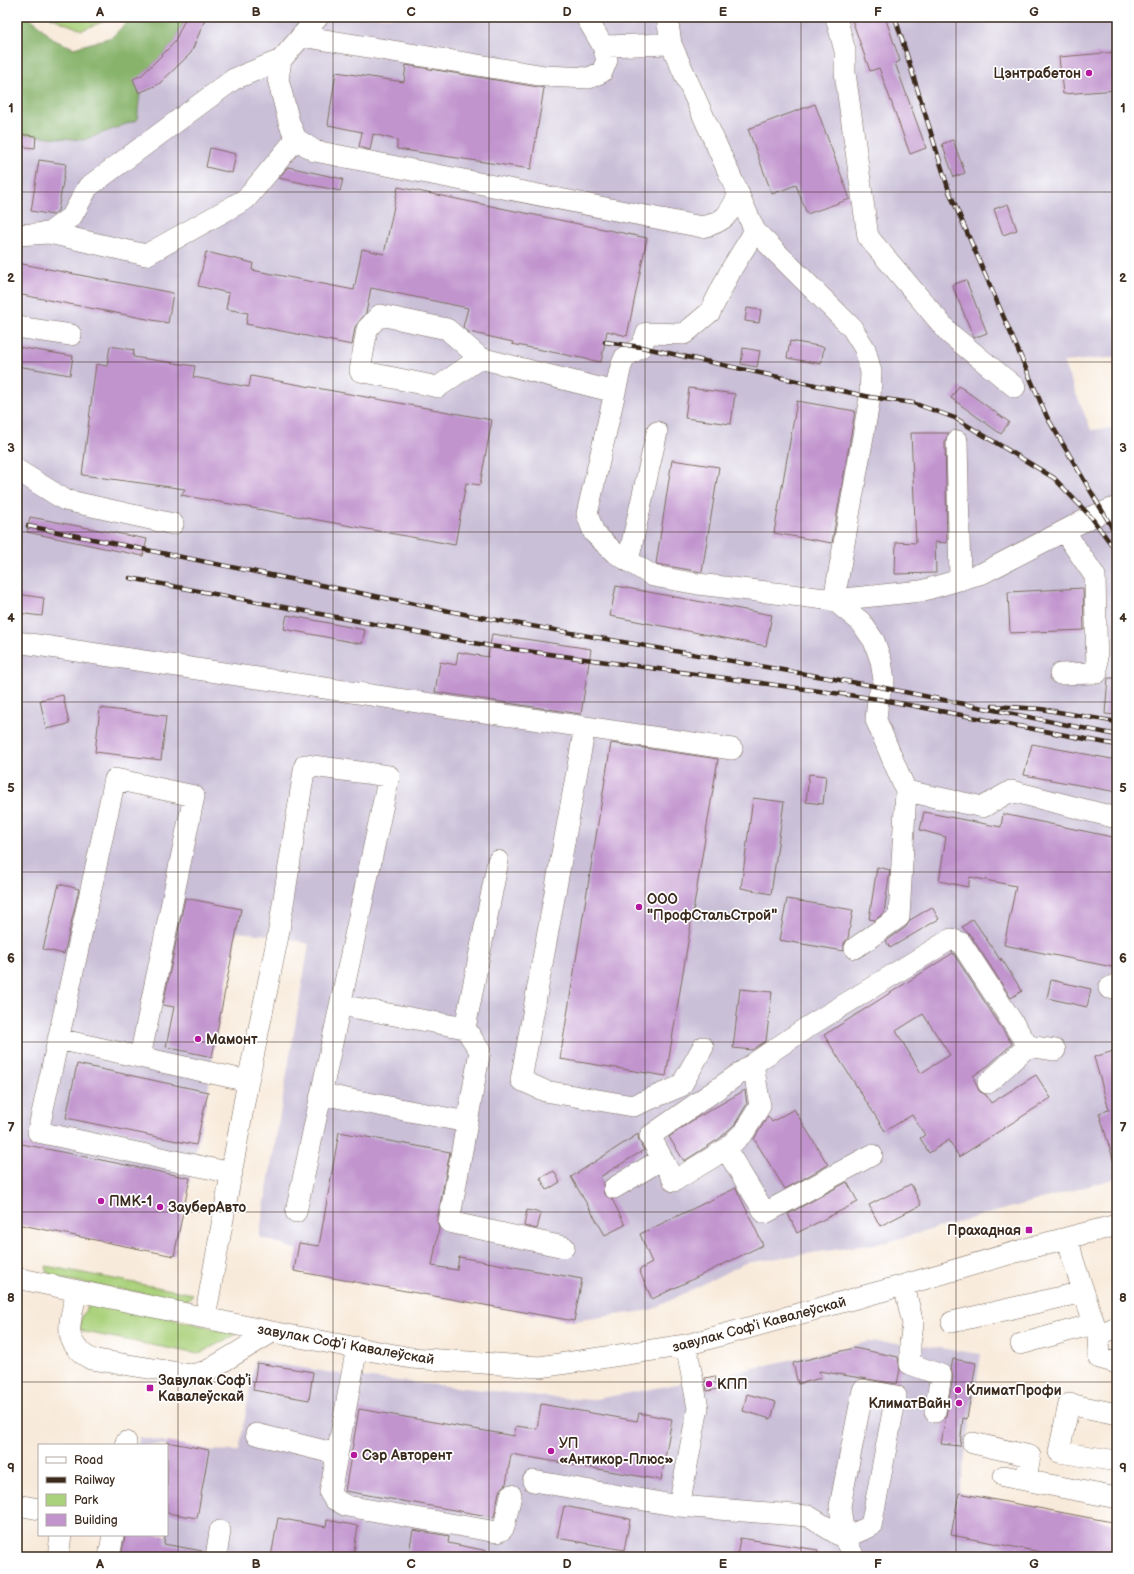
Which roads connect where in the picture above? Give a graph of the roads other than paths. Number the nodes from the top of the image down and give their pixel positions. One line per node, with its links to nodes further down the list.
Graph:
1 (318, 17): 5 (street)
2 (586, 17): 7 (street)
3 (667, 17): 6 (street)
4 (836, 17): 17 (street)
5 (301, 36): 7 (street); 8 (street)
6 (672, 44): 7 (street); 10 (street)
7 (603, 46)
8 (281, 60): 9 (street); 12 (street)
9 (296, 139): 10 (street); 12 (street)
10 (739, 194): 11 (street)
11 (755, 231): 18 (street); 27 (street)
12 (49, 234): 13 (street)
13 (17, 235)
14 (17, 327): 15 (street)
15 (71, 335)
16 (480, 358): 16 (street); 18 (street)
17 (1015, 386)
18 (615, 392): 25 (street)
19 (658, 432): 25 (street)
20 (957, 441): 26 (street)
21 (17, 470): 23 (street)
22 (1117, 507): 24 (street)
23 (174, 524)
24 (1064, 531): 26 (street); 29 (street)
25 (628, 561): 27 (street)
26 (960, 580): 27 (street)
27 (834, 600): 32 (street)
28 (17, 642): 30 (street)
29 (1060, 674)
30 (584, 727): 31 (street); 40 (street)
31 (732, 748)
32 (906, 791): 33 (street); 35 (street)
33 (1117, 818)
34 (498, 861): 37 (street)
35 (855, 948)
36 (340, 1005): 37 (street); 44 (street); 46 (street)
37 (465, 1028): 47 (street)
38 (58, 1039): 42 (street); 42 (street); 51 (street)
39 (1028, 1046): 41 (street); 43 (street); 45 (street)
40 (703, 1047)
41 (1055, 1050)
42 (140, 1056): 44 (street)
43 (753, 1064): 48 (street); 50 (street)
44 (248, 1081): 51 (street)
45 (988, 1082)
46 (321, 1094): 47 (street); 53 (street)
47 (467, 1122): 56 (street)
48 (726, 1148): 49 (street); 50 (street)
49 (872, 1155)
50 (662, 1159): 52 (street)
51 (232, 1173): 61 (street)
52 (614, 1188)
53 (296, 1212)
54 (1117, 1225): 55 (street, завулак Софʼі Кавалеўскай)
55 (1068, 1238): 58 (street, завулак Софʼі Кавалеўскай); 60 (street)
56 (564, 1248)
57 (17, 1278): 59 (street, завулак Софʼі Кавалеўскай)
58 (904, 1285): 67 (street, завулак Софʼі Кавалеўскай); 70 (street)
59 (77, 1291): 61 (street, завулак Софʼі Кавалеўскай); 65 (street)
60 (1083, 1292): 62 (street); 64 (street)
61 (205, 1318): 65 (street, завулак Софʼі Кавалеўскай)
62 (952, 1322)
63 (1117, 1327): 64 (street)
64 (1096, 1330): 66 (street); 69 (street)
65 (272, 1332): 68 (street, завулак Софʼі Кавалеўскай)
66 (1021, 1344)
67 (686, 1345): 68 (street, завулак Софʼі Кавалеўскай); 82 (street)
68 (357, 1347): 74 (street)
69 (1117, 1363)
70 (934, 1412)
71 (1117, 1414): 75 (street)
72 (256, 1434): 74 (street)
73 (973, 1443): 77 (street)
74 (337, 1454): 79 (street)
75 (1117, 1461)
76 (1004, 1476): 77 (street)
77 (1026, 1480): 80 (street)
78 (533, 1481): 82 (street)
79 (511, 1495)
80 (1117, 1498)
81 (17, 1505): 83 (street)
82 (680, 1506): 87 (street)
83 (38, 1509)
84 (220, 1531): 90 (street)
85 (61, 1536): 88 (street)
86 (112, 1536): 89 (street)
87 (844, 1538): 87 (street); 91 (street)
88 (58, 1557)
89 (110, 1557)
90 (216, 1557)
91 (854, 1557)

